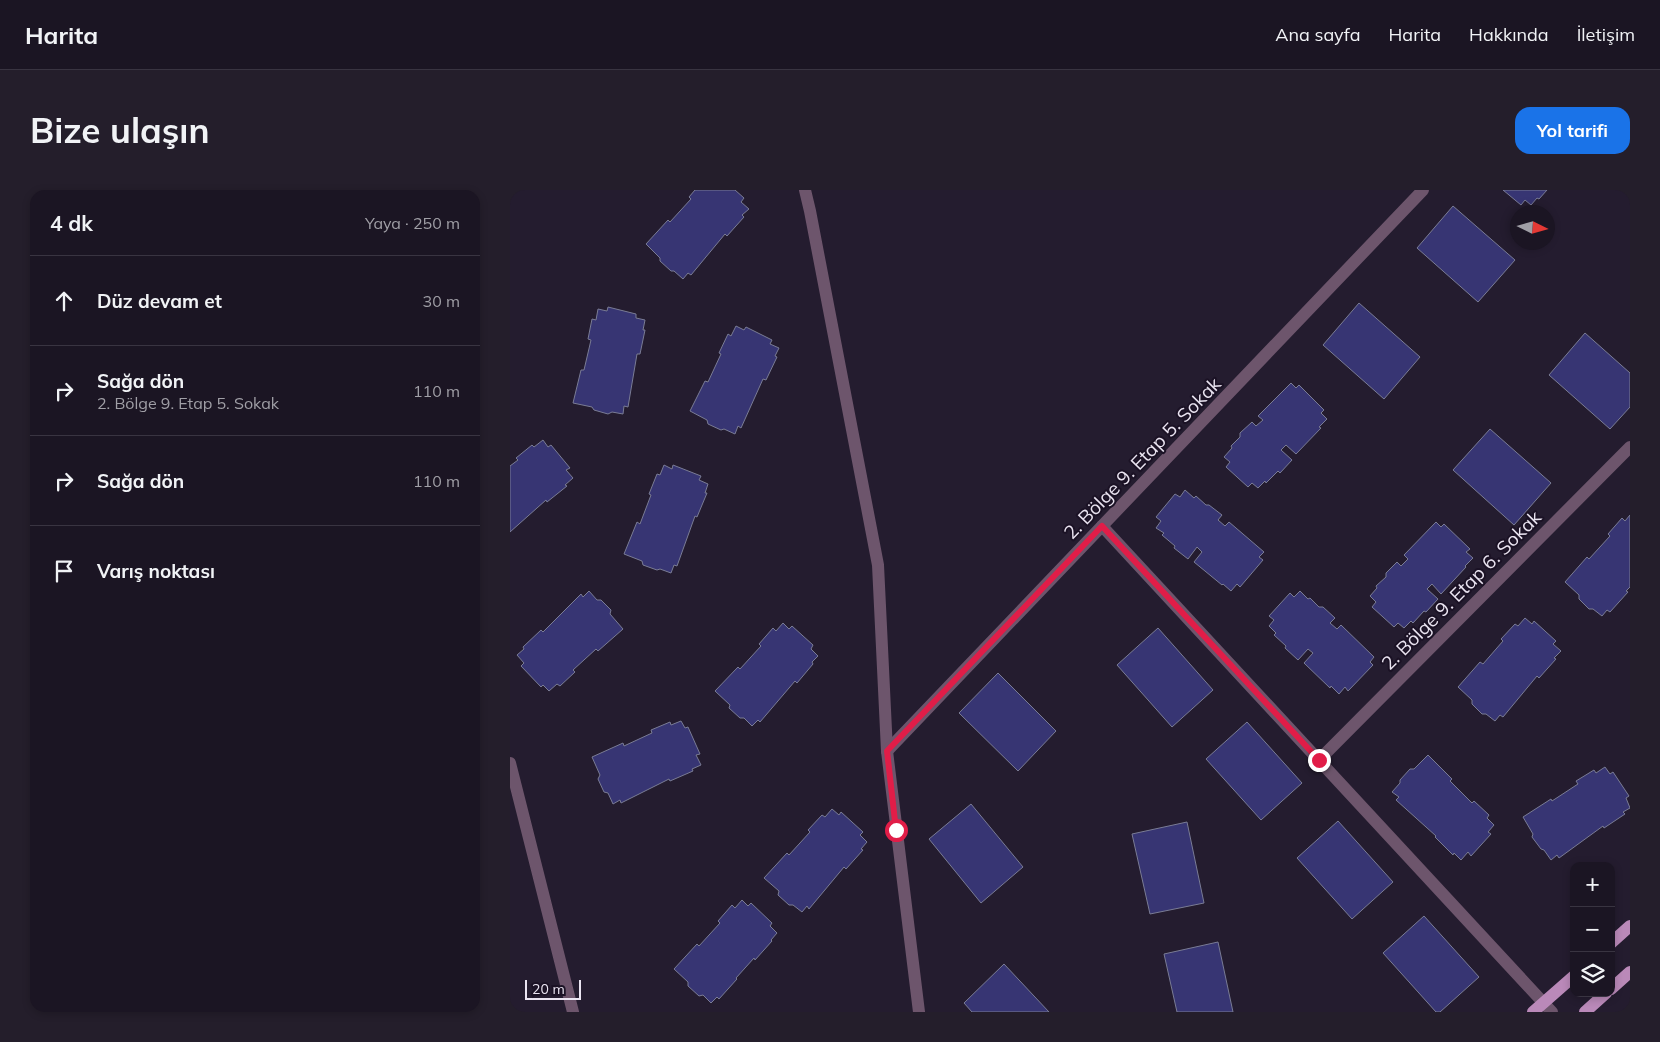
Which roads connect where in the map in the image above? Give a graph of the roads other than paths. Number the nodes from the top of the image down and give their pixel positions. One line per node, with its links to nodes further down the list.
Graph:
1 (805, 190): 5 (street)
2 (1423, 190): 4 (street, 2. Bölge 9. Etap 5. Sokak)
3 (1630, 447): 6 (street, 2. Bölge 9. Etap 6. Sokak)
4 (1102, 526): 5 (street, 2. Bölge 9. Etap 5. Sokak); 6 (street)
5 (887, 751): 16 (street)
6 (1319, 760): 14 (street)
7 (510, 763): 15 (street)
8 (1630, 926): 9 (main road)
9 (1615, 939)
10 (1630, 972): 12 (main road)
11 (1570, 981): 14 (main road)
12 (1615, 985)
13 (1602, 997): 18 (main road)
14 (1548, 1007): 17 (main road)
15 (573, 1012)
16 (919, 1012)
17 (1533, 1012)
18 (1585, 1012)

